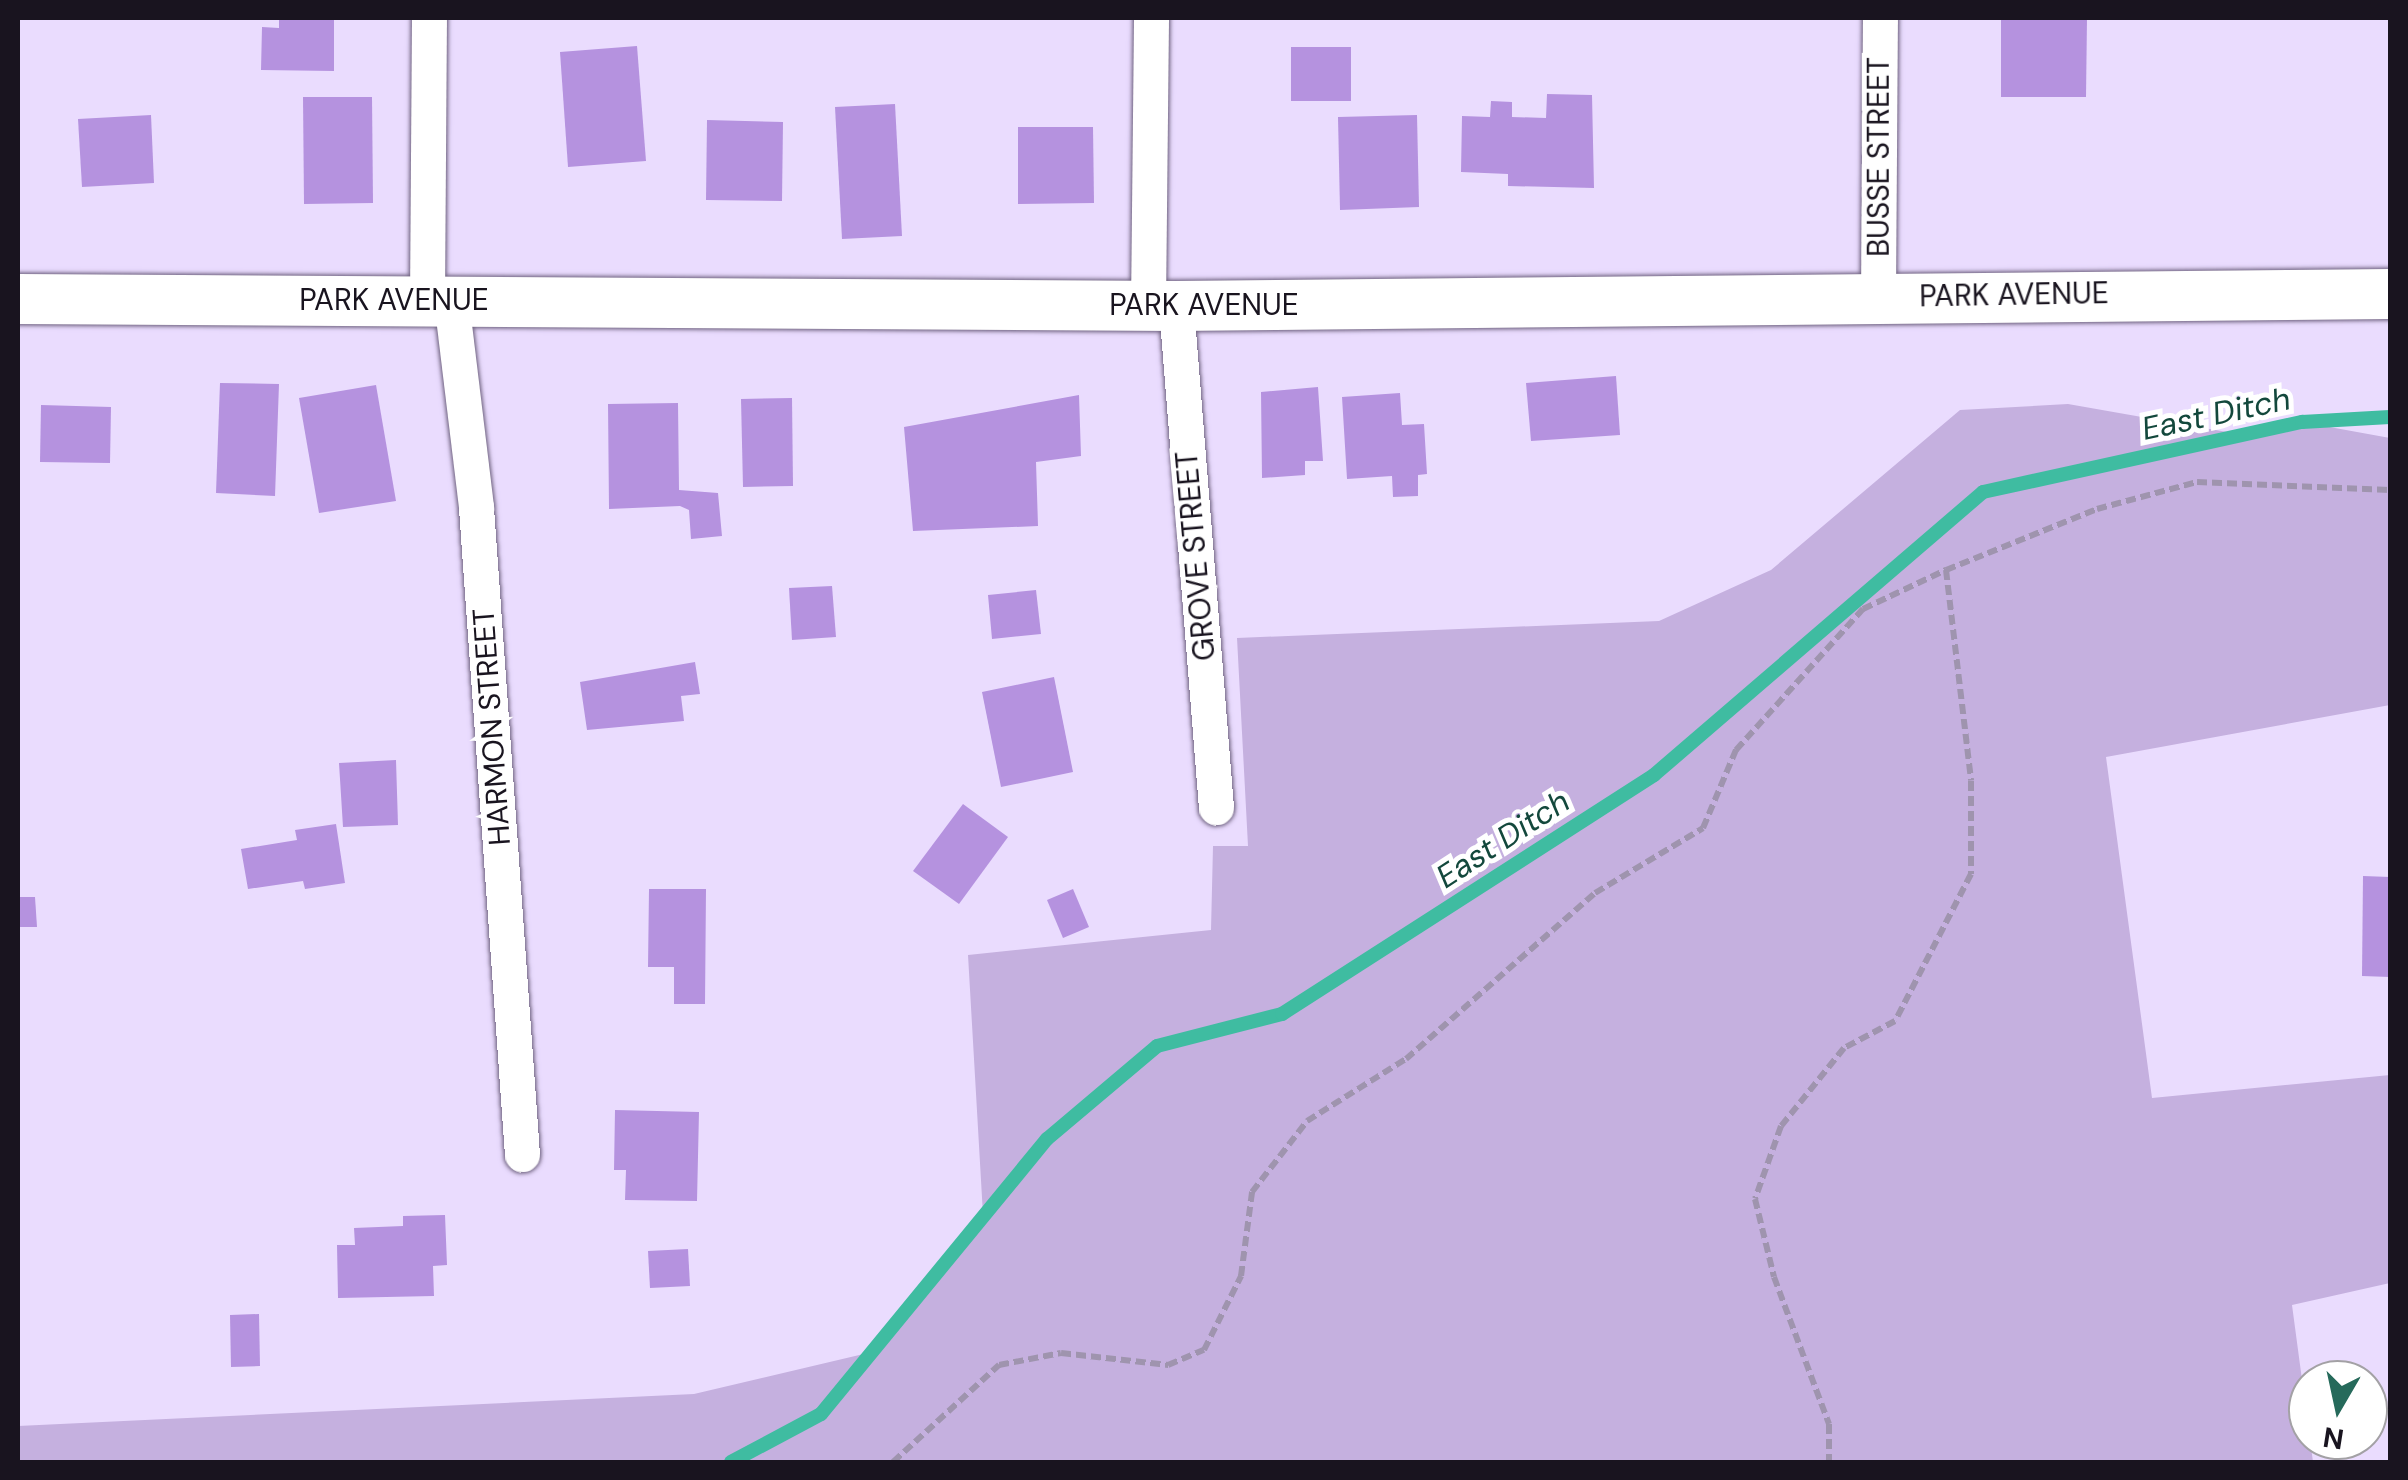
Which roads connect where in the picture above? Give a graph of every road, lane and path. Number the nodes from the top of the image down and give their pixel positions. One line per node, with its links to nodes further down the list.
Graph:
1 (429, 18): 7 (street, HARMON STREET)
2 (1150, 18): 8 (street, GROVE STREET)
3 (1880, 18): 5 (street, BUSSE STREET)
4 (2390, 294): 5 (street, PARK AVENUE)
5 (1878, 297): 8 (street, PARK AVENUE)
6 (18, 298): 7 (street, PARK AVENUE)
7 (439, 300): 8 (street, PARK AVENUE); 12 (street, HARMON STREET)
8 (1162, 306): 11 (street, GROVE STREET)
9 (2390, 490): 10 (path)
10 (1946, 570): 13 (path); 14 (path)
11 (1216, 806)
12 (522, 1154)
13 (892, 1462)
14 (1829, 1462)

